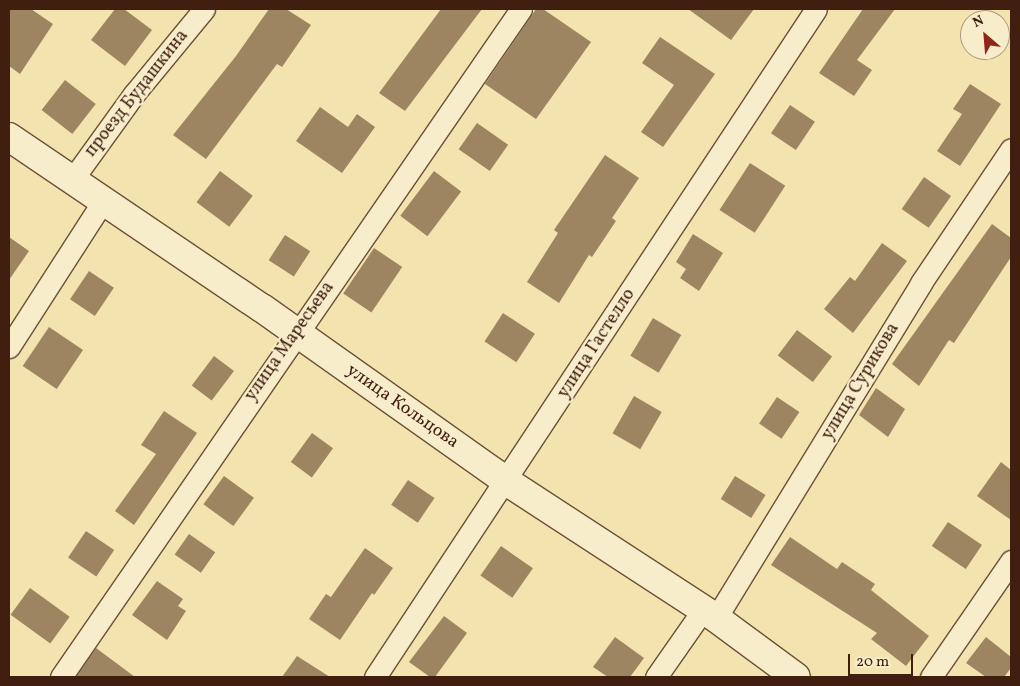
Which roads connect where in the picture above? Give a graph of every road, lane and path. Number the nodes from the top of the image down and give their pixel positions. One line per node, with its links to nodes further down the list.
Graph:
1 (204, 9): 6 (street, проезд Будашкина)
2 (521, 9): 8 (street, улица Маресьева)
3 (816, 9): 10 (street, улица Гастелло)
4 (9, 137): 6 (street, улица Кольцова)
5 (1011, 149): 12 (street, улица Сурикова)
6 (72, 180): 7 (street, улица Кольцова)
7 (103, 201): 8 (street, улица Кольцова); 9 (street)
8 (297, 332): 10 (street, улица Кольцова); 13 (street, улица Маресьева)
9 (9, 346)
10 (506, 482): 12 (street, улица Кольцова); 14 (street, улица Гастелло)
11 (1011, 562): 17 (street)
12 (709, 614): 15 (street, улица Сурикова); 16 (street, улица Кольцова)
13 (61, 677)
14 (375, 677)
15 (656, 677)
16 (796, 677)
17 (930, 677)

